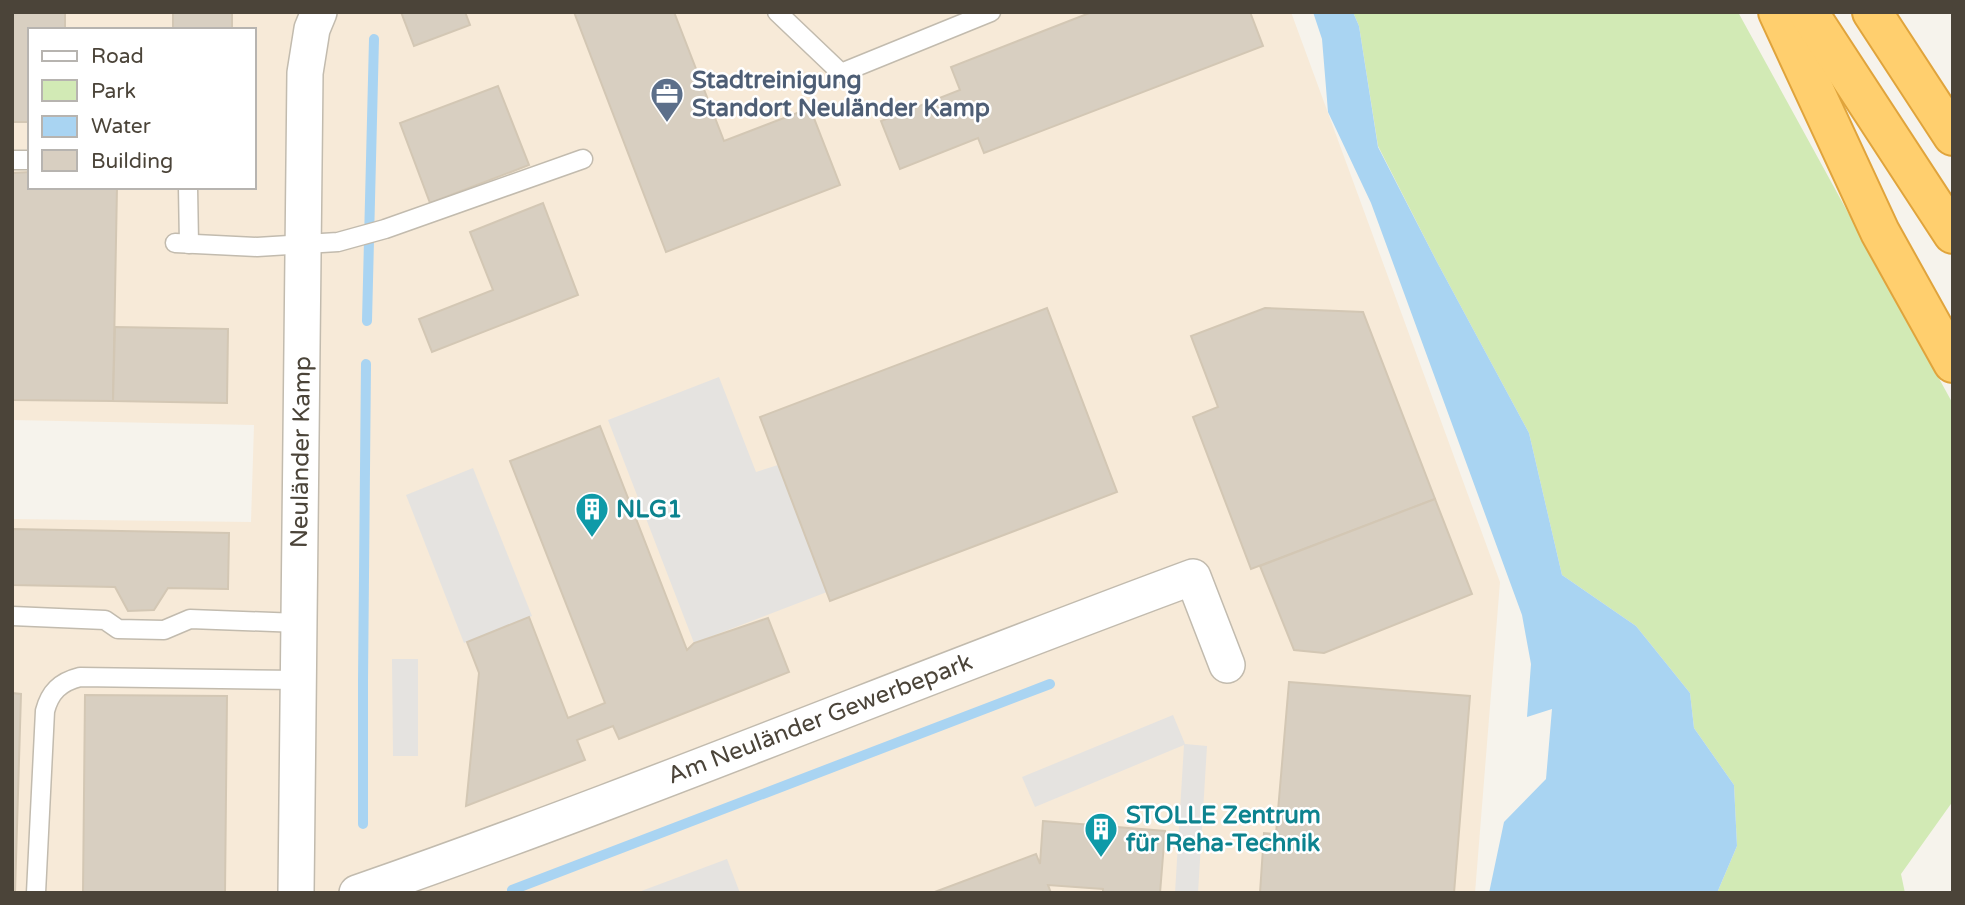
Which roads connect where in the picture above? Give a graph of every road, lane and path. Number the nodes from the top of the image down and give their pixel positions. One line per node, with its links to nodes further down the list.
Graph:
1 (319, 12): 11 (street, Neuländer Kamp)
2 (777, 12): 3 (lane)
3 (991, 12)
4 (1778, 12): 12 (highway)
5 (1808, 12): 10 (highway)
6 (1872, 12): 7 (highway)
7 (1953, 136)
8 (583, 159): 11 (lane)
9 (188, 189): 11 (lane)
10 (1953, 234)
11 (303, 244): 14 (street, Neuländer Kamp)
12 (1953, 363)
13 (12, 616): 14 (lane)
14 (299, 622): 16 (street, Neuländer Kamp)
15 (1227, 665): 19 (street, Am Neuländer Gewerbepark)
16 (298, 680): 17 (lane); 18 (street, Neuländer Kamp)
17 (36, 893)
18 (296, 893)
19 (358, 893)

